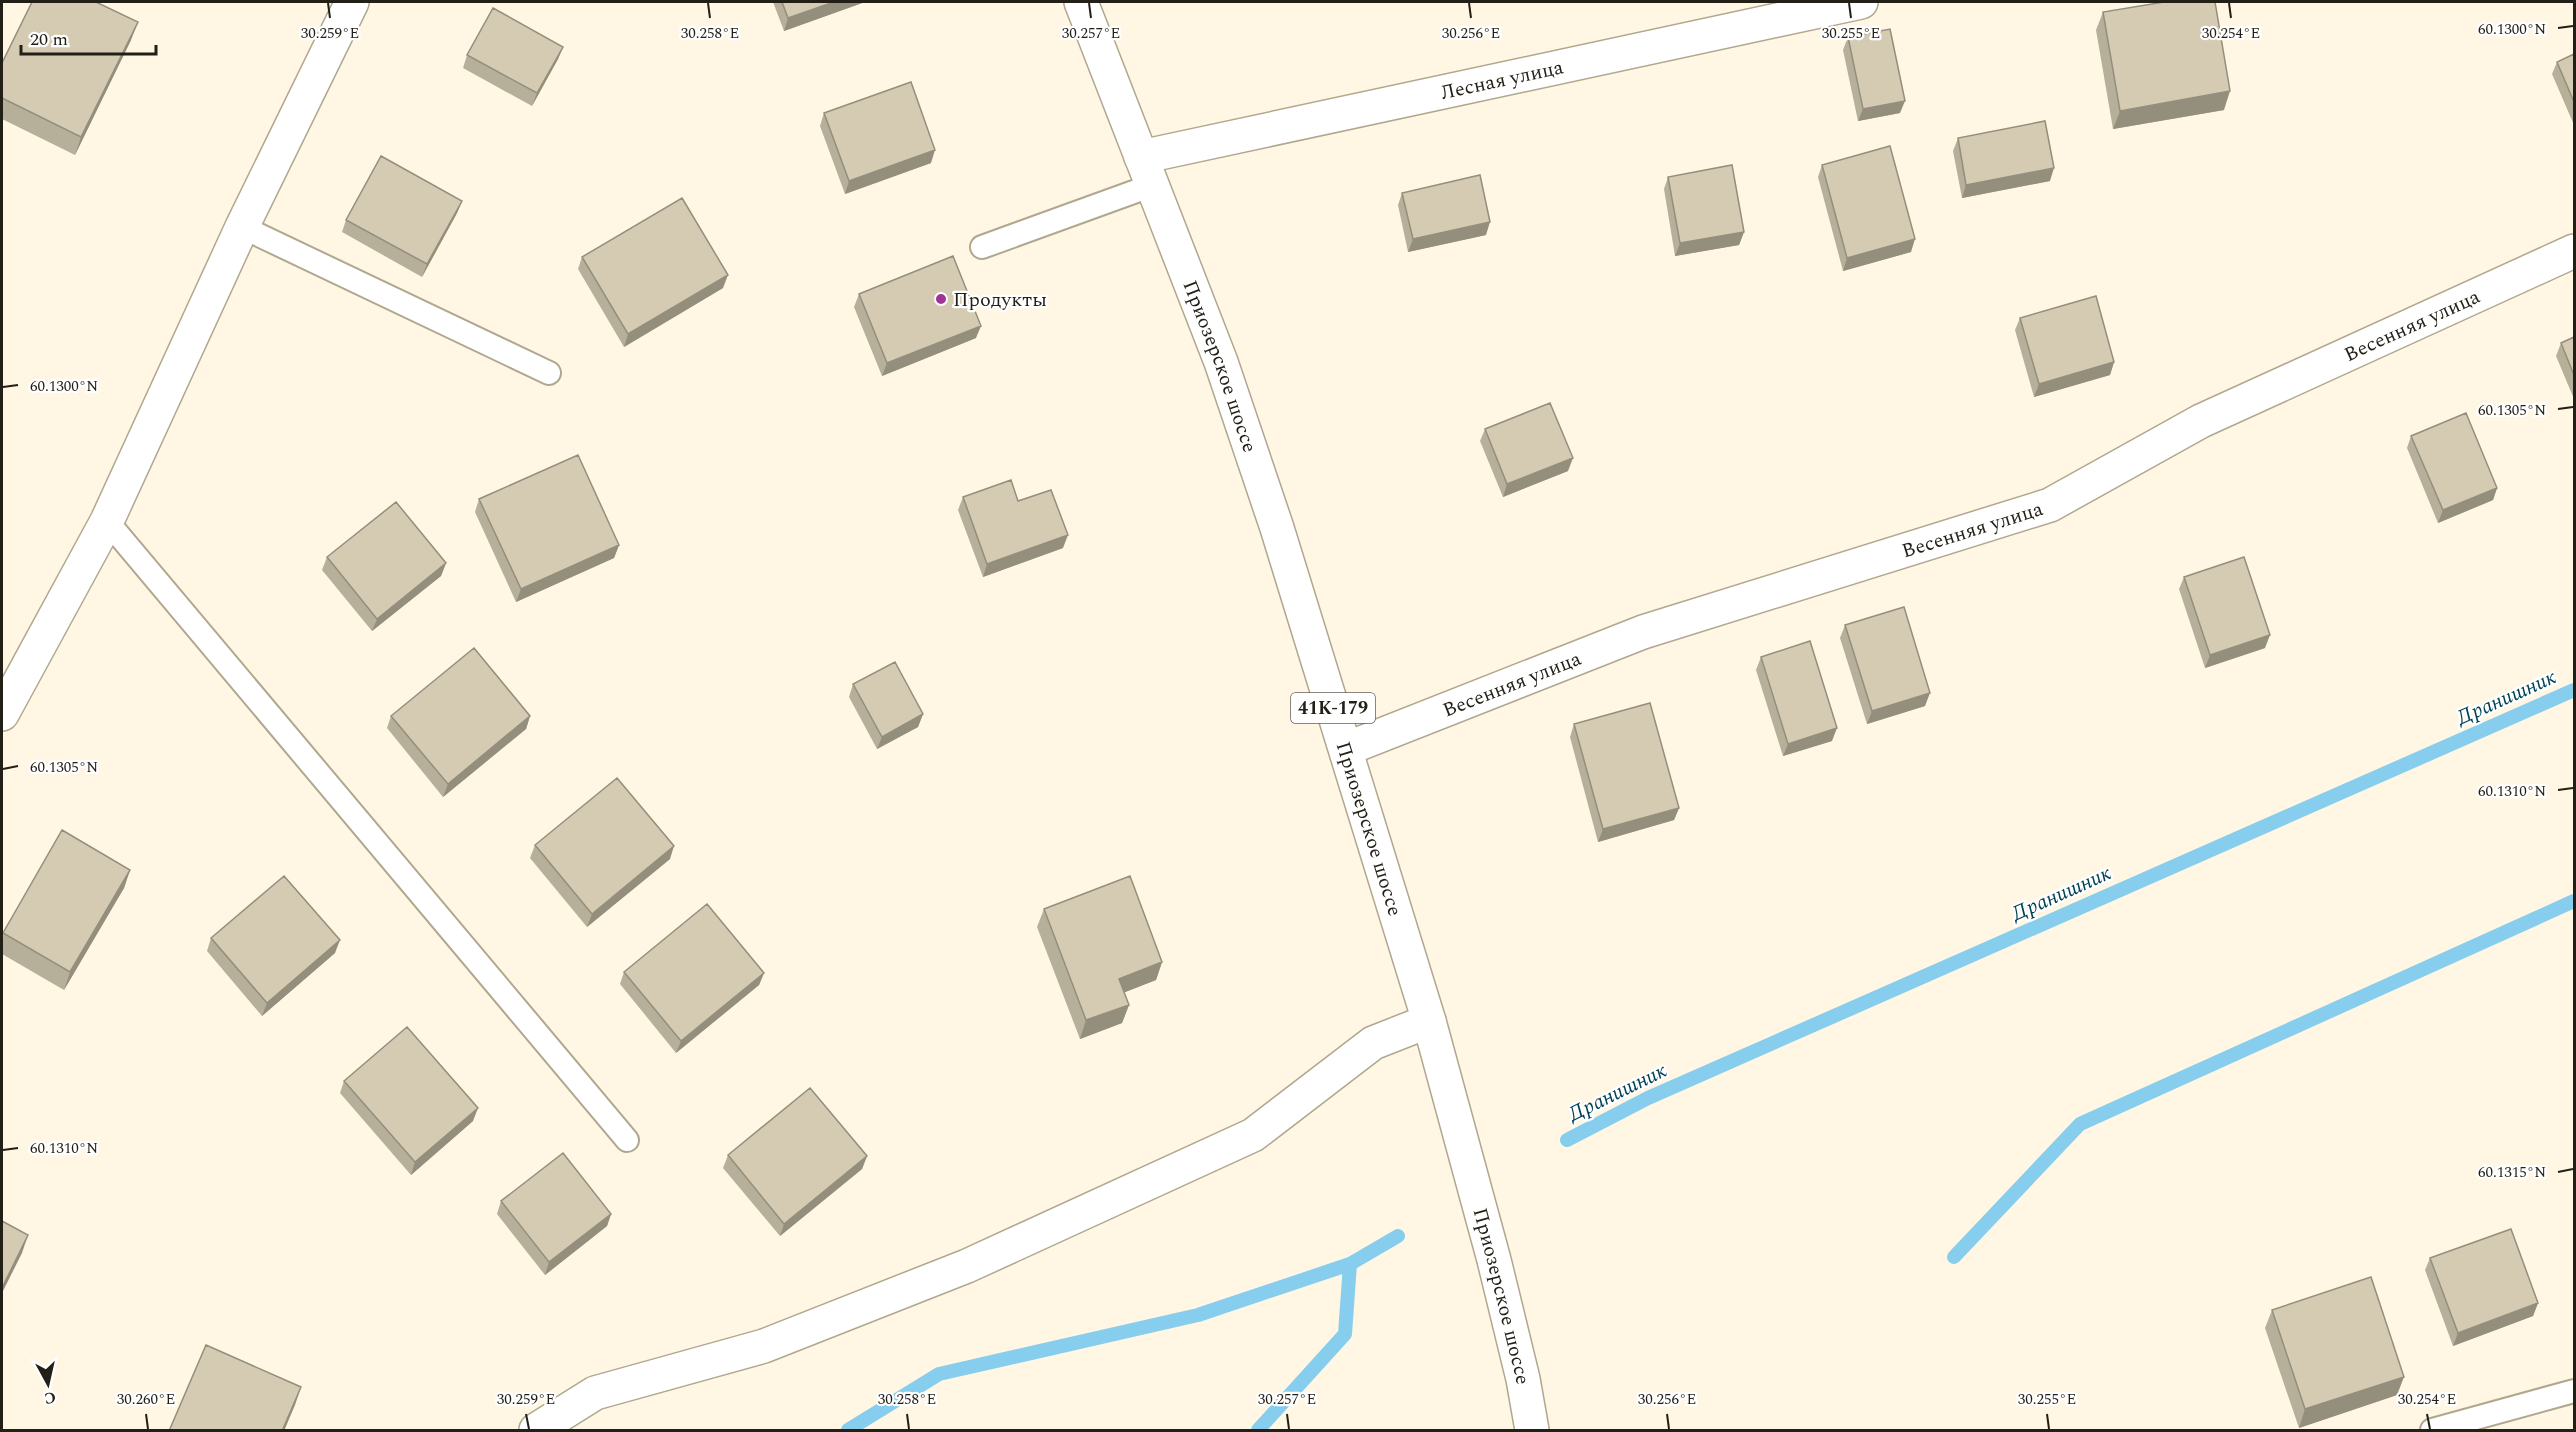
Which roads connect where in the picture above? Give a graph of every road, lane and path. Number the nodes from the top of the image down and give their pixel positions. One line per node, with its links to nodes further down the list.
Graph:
1 (352, 2): 5 (street)
2 (1081, 2): 4 (street, Приозерское шоссе / 41К-179)
3 (1861, 2): 4 (street, Лесная улица)
4 (1147, 171): 6 (lane); 11 (street, Приозерское шоссе / 41К-179)
5 (242, 226): 8 (lane); 9 (street)
6 (982, 247)
7 (2574, 251): 11 (street, Весенняя улица)
8 (549, 373)
9 (107, 521): 10 (street); 13 (lane)
10 (2, 714)
11 (1346, 749): 12 (street, Приозерское шоссе / 41К-179)
12 (1428, 1021): 15 (street); 16 (street, Приозерское шоссе / 41К-179)
13 (627, 1140)
14 (2574, 1391): 17 (lane)
15 (536, 1431)
16 (1532, 1431)
17 (2432, 1431)

